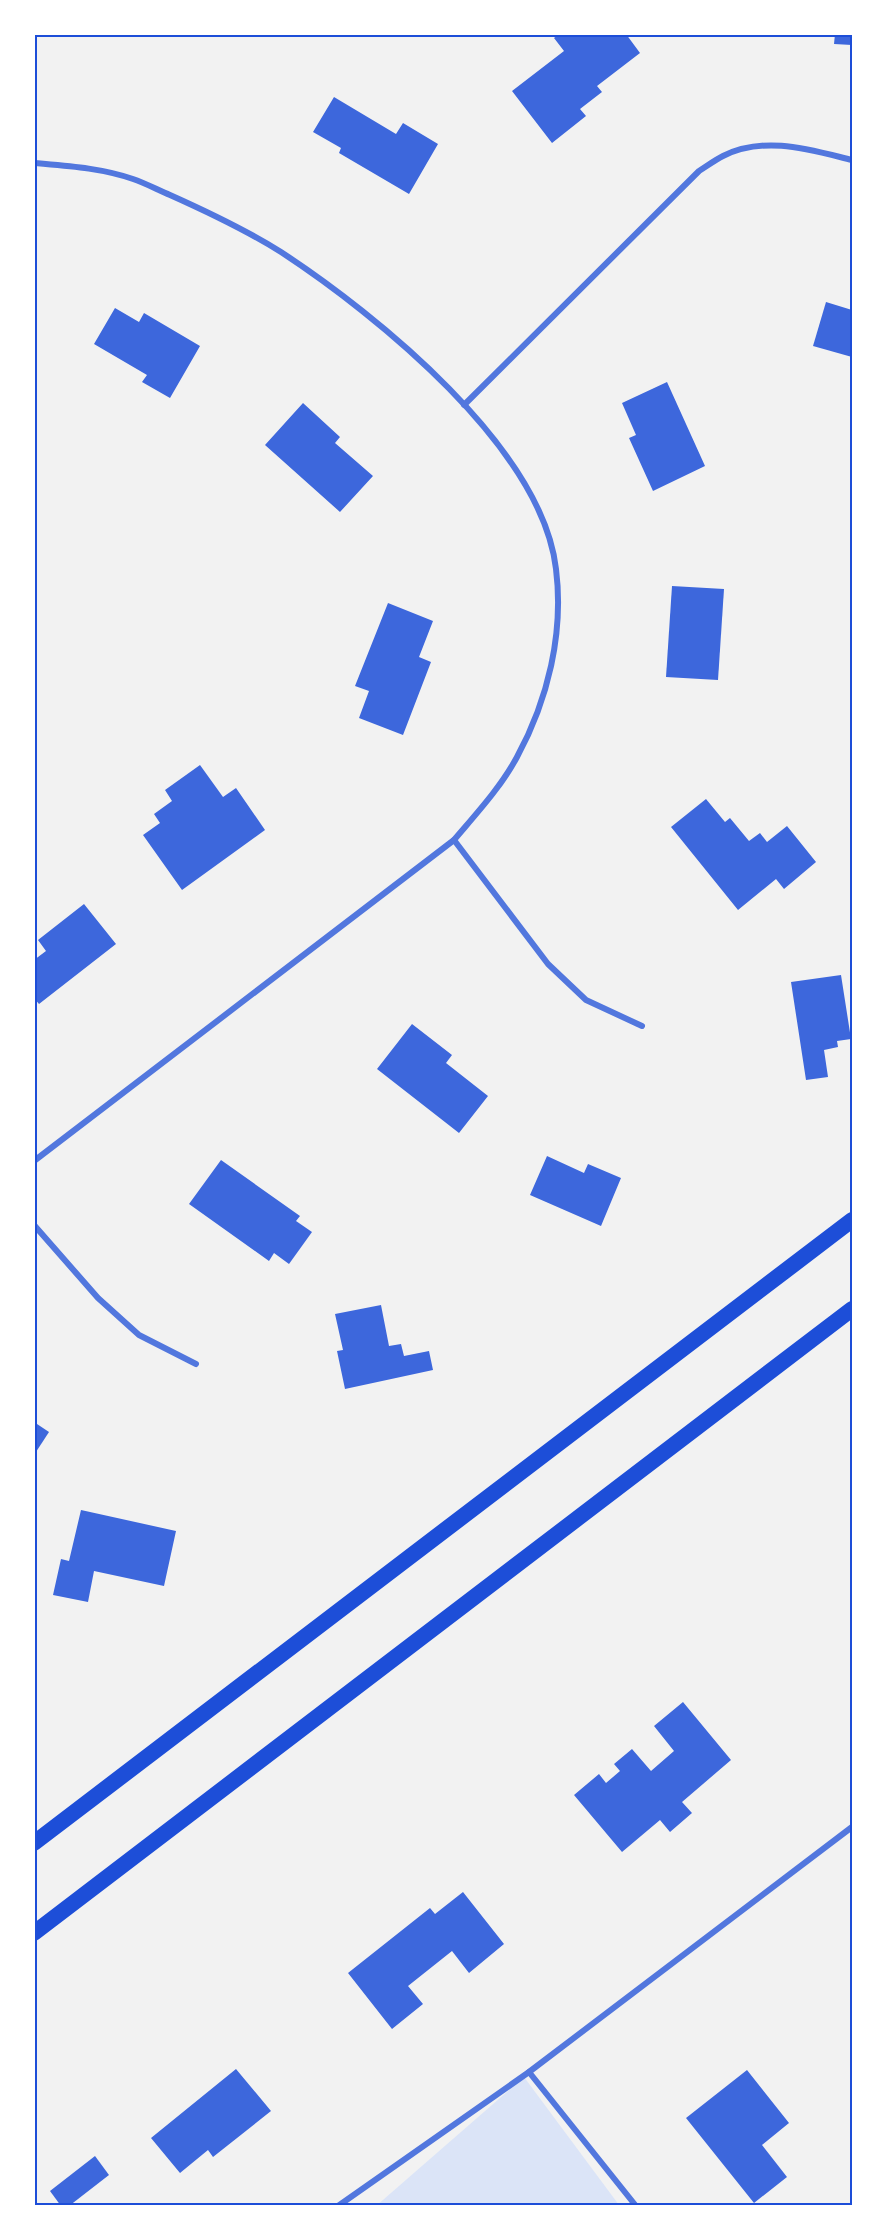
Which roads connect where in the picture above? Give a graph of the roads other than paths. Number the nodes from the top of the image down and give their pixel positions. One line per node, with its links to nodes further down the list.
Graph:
1 (852, 160): 3 (street)
2 (34, 163): 3 (street)
3 (464, 405): 4 (street)
4 (454, 840): 5 (street); 6 (street)
5 (642, 1026)
6 (34, 1161)
7 (852, 1220): 12 (highway)
8 (34, 1225): 10 (street)
9 (852, 1309): 13 (highway)
10 (196, 1364)
11 (852, 1827): 14 (street)
12 (34, 1843)
13 (34, 1933)
14 (529, 2072): 15 (street); 16 (street)
15 (338, 2205)
16 (636, 2205)

